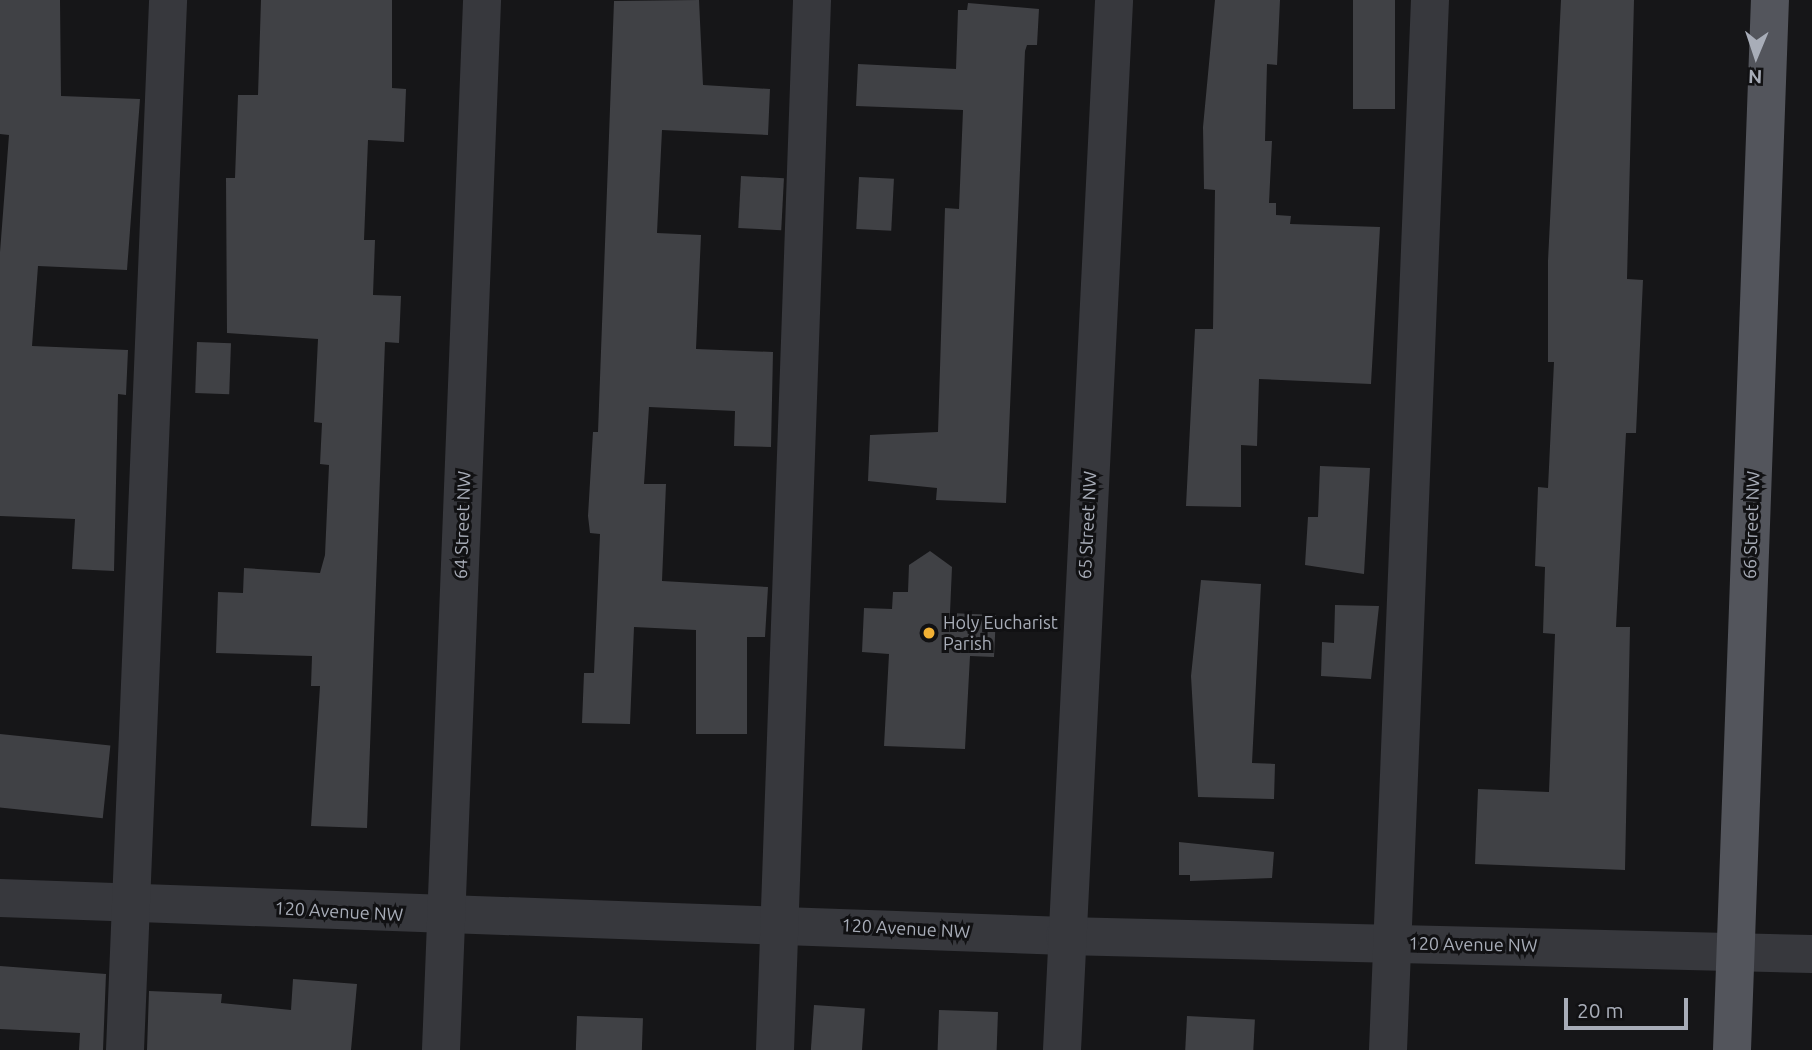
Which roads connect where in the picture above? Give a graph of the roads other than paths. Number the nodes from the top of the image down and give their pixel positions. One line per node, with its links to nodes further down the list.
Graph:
1 (168, 0): 8 (street)
2 (482, 0): 9 (street, 64 Street NW)
3 (812, 0): 10 (street)
4 (1114, 0): 11 (street, 65 Street NW)
5 (1430, 0): 12 (street)
6 (1770, 0): 13 (main road, 66 Street NW)
7 (0, 898): 8 (street, 120 Avenue NW)
8 (130, 901): 9 (street, 120 Avenue NW); 15 (street)
9 (447, 915): 10 (street, 120 Avenue NW); 16 (street, 64 Street NW)
10 (782, 921): 11 (street, 120 Avenue NW); 17 (street)
11 (1065, 936): 12 (street, 120 Avenue NW); 18 (street, 65 Street NW)
12 (1392, 943): 13 (street, 120 Avenue NW); 19 (street)
13 (1736, 950): 14 (street, 120 Avenue NW); 20 (main road, 66 Street NW)
14 (1812, 954)
15 (125, 1050)
16 (441, 1050)
17 (775, 1050)
18 (1062, 1050)
19 (1388, 1050)
20 (1732, 1050)

